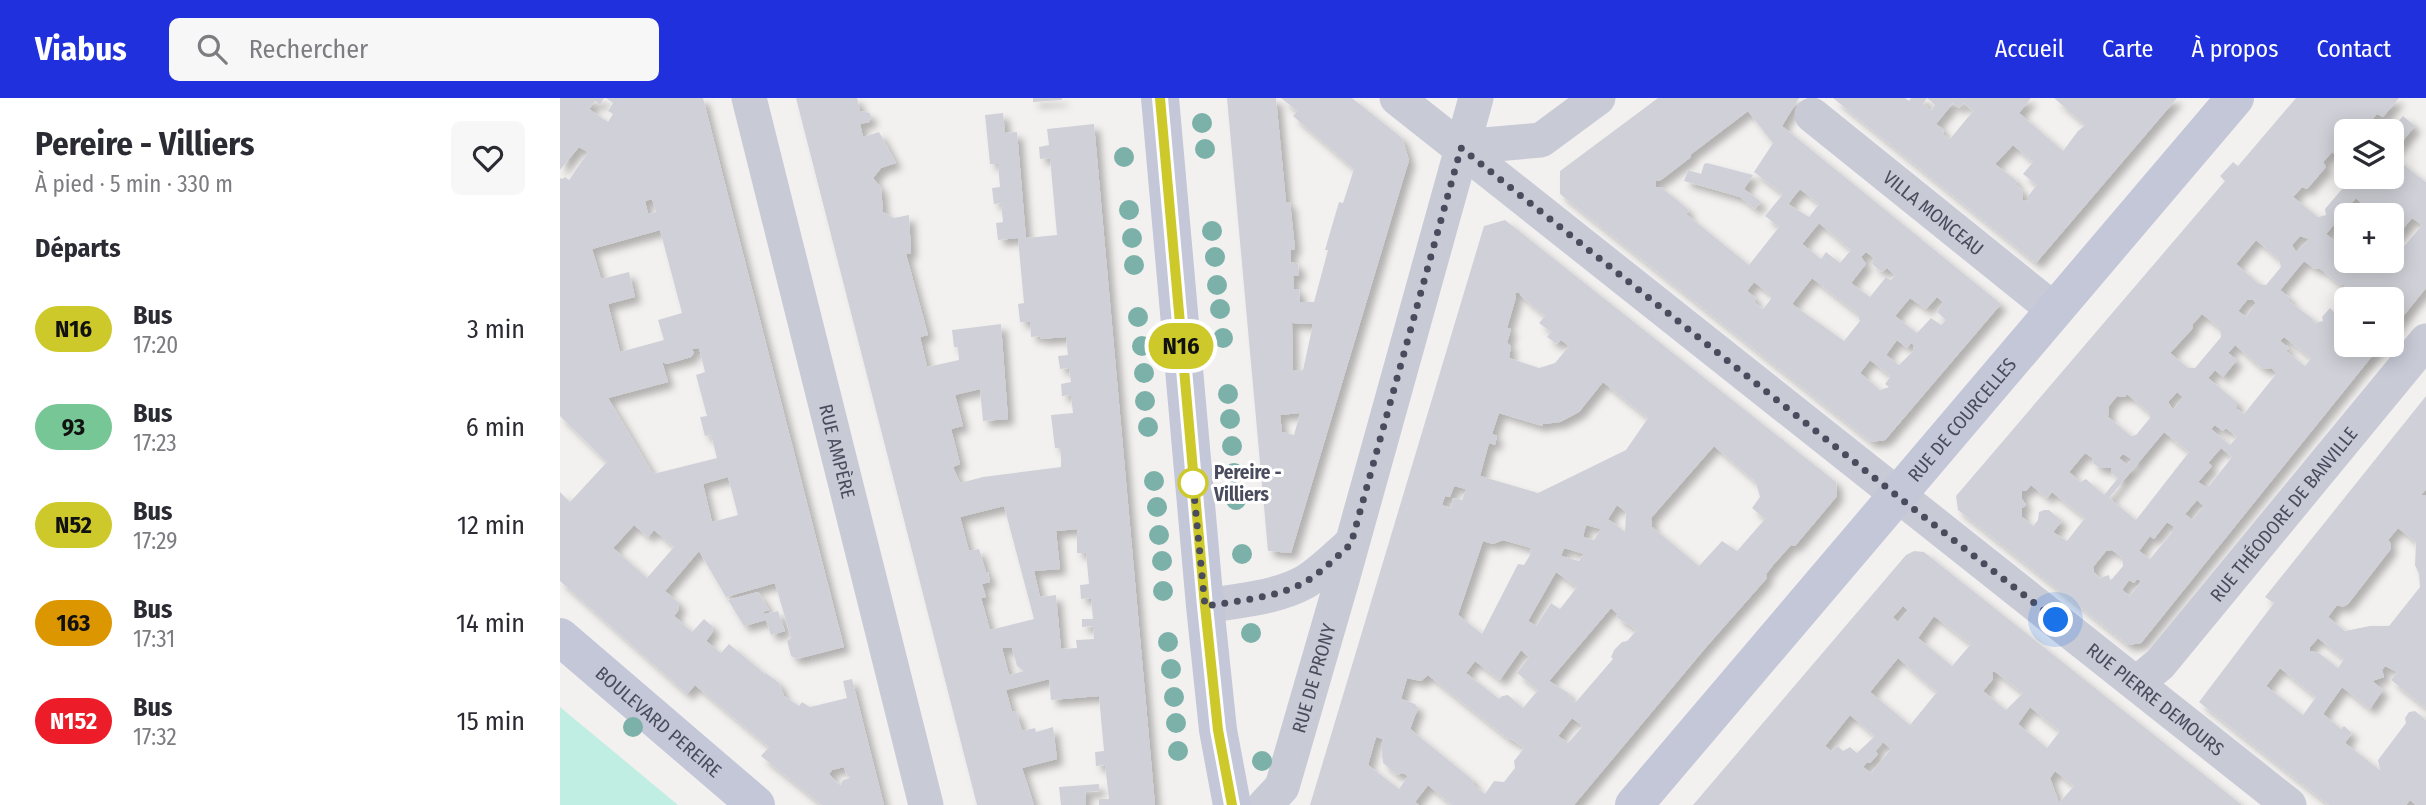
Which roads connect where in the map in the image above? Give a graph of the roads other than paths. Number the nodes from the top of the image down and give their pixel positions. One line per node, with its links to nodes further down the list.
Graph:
1 (749, 98): 18 (street, RUE AMPÈRE)
2 (1160, 98): 13 (main road)
3 (1397, 98): 8 (street, RUE PIERRE DEMOURS)
4 (1476, 98): 8 (street, RUE DE PRONY)
5 (1598, 98): 8 (street)
6 (2235, 98): 9 (main road, RUE DE COURCELLES)
7 (1812, 115): 9 (street, VILLA MONCEAU)
8 (1461, 148): 11 (street, RUE PIERRE DEMOURS); 12 (street, RUE DE PRONY)
9 (2053, 309): 11 (main road, RUE DE COURCELLES)
10 (2426, 341): 15 (street, RUE THÉODORE DE BANVILLE)
11 (1896, 495): 15 (street, RUE PIERRE DEMOURS); 22 (main road, RUE DE COURCELLES)
12 (1351, 544): 13 (street); 21 (street, RUE DE PRONY)
13 (1205, 606): 16 (main road)
14 (560, 638): 17 (main road, BOULEVARD PEREIRE)
15 (2137, 683): 23 (street, RUE PIERRE DEMOURS)
16 (1218, 730): 19 (main road); 20 (main road)
17 (756, 805)
18 (926, 805)
19 (1217, 805)
20 (1232, 805)
21 (1265, 805)
22 (1634, 805)
23 (2289, 805)

